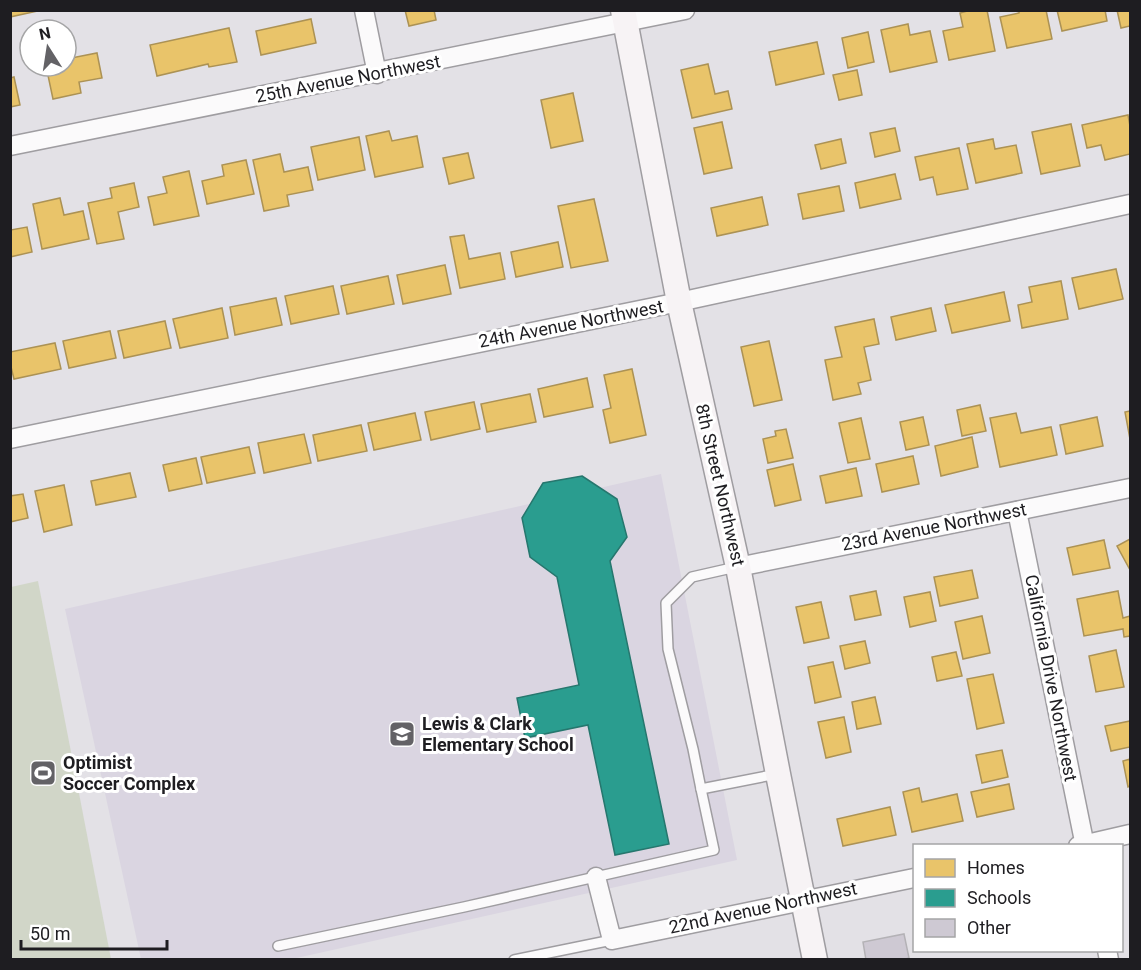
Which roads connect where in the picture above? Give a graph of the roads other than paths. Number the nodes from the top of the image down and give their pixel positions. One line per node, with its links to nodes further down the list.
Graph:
1 (364, 10): 4 (street)
2 (685, 10): 3 (street, 25th Avenue Northwest)
3 (624, 16): 4 (street, 25th Avenue Northwest); 7 (street, 8th Street Northwest)
4 (377, 74): 5 (street, 25th Avenue Northwest)
5 (10, 147)
6 (1131, 204): 7 (street, 24th Avenue Northwest)
7 (679, 302): 8 (street, 24th Avenue Northwest); 11 (street, 8th Street Northwest)
8 (10, 439)
9 (1131, 488): 10 (street, 23rd Avenue Northwest)
10 (1017, 511): 11 (street, 23rd Avenue Northwest); 15 (street, California Drive Northwest)
11 (738, 567): 12 (street, 8th Street Northwest); 13 (lane)
12 (778, 774): 13 (lane); 19 (street, 8th Street Northwest)
13 (701, 789): 17 (lane)
14 (1131, 834): 16 (street)
15 (1082, 844)
16 (1086, 844)
17 (596, 877): 20 (street); 21 (lane)
18 (913, 878): 19 (street, 22nd Avenue Northwest)
19 (803, 900): 20 (street, 22nd Avenue Northwest); 24 (street, 8th Street Northwest)
20 (612, 940): 22 (lane)
21 (278, 946)
22 (531, 958): 23 (lane)
23 (514, 960)
24 (815, 960)

